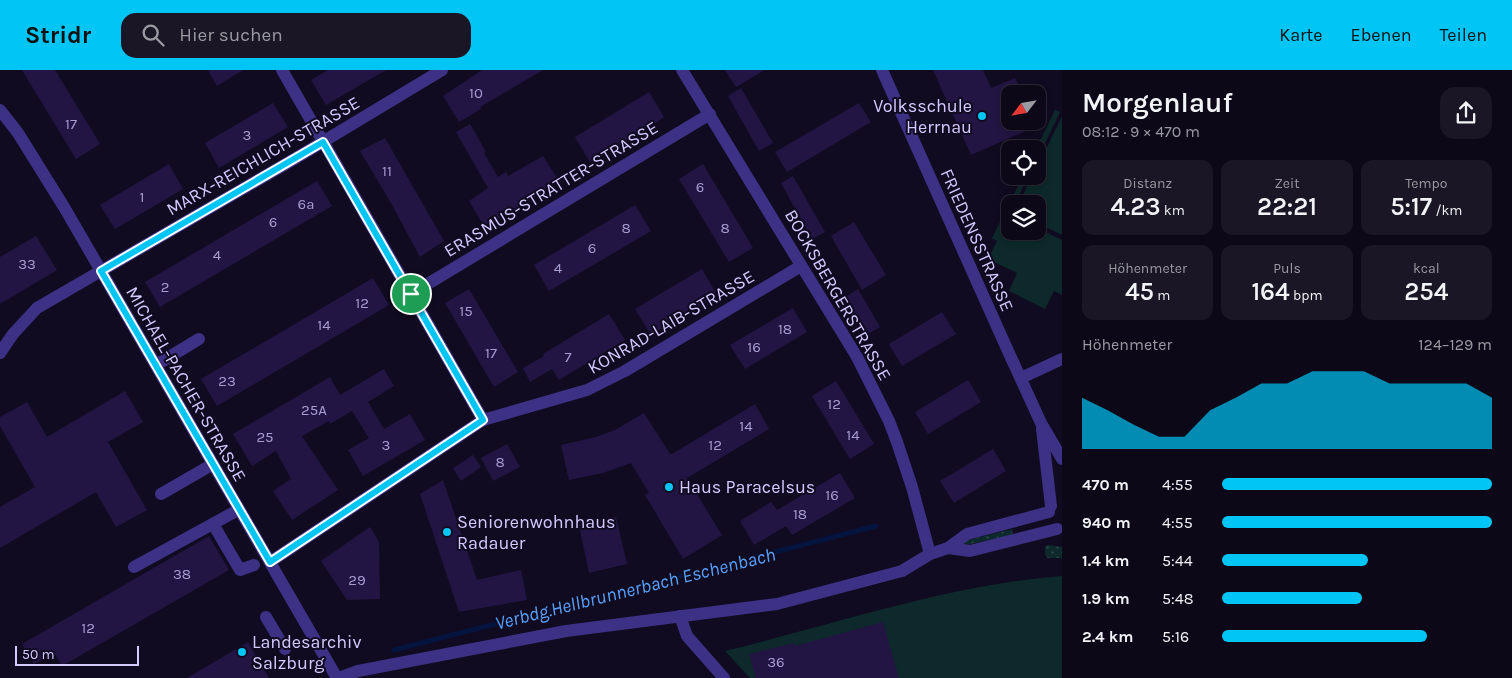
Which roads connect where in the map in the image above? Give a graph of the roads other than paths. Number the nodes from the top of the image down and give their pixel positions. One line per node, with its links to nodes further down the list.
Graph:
1 (282, 70): 7 (street)
2 (442, 70): 7 (street, MARX-REICHLICH-STRASSE)
3 (682, 70): 6 (street, BOCKSBERGERSTRASSE)
4 (882, 70): 15 (street, FRIEDENSSTRASSE)
5 (0, 110): 9 (street, MICHAEL-PACHER-STRASSE)
6 (710, 114): 8 (street, BOCKSBERGERSTRASSE); 10 (street, ERASMUS-STRATTER-STRASSE)
7 (323, 142): 9 (street, MARX-REICHLICH-STRASSE); 10 (street)
8 (801, 266): 16 (street, KONRAD-LAIB-STRASSE); 27 (street, BOCKSBERGERSTRASSE)
9 (101, 271): 12 (street, MARX-REICHLICH-STRASSE); 14 (street, MICHAEL-PACHER-STRASSE)
10 (411, 294): 16 (street)
11 (199, 339): 14 (street)
12 (0, 353)
13 (1062, 359): 15 (street)
14 (156, 365): 19 (street, MICHAEL-PACHER-STRASSE)
15 (1021, 378): 17 (street, FRIEDENSSTRASSE)
16 (483, 420): 28 (street, KONRAD-LAIB-STRASSE)
17 (1041, 424): 18 (street, FRIEDENSSTRASSE); 22 (street, FRIEDENSSTRASSE)
18 (1062, 459)
19 (213, 464): 20 (street); 23 (street, MICHAEL-PACHER-STRASSE)
20 (161, 494)
21 (1062, 496): 22 (street)
22 (1050, 509): 25 (street, FRIEDENSSTRASSE); 26 (street)
23 (238, 510): 24 (street); 28 (street, MICHAEL-PACHER-STRASSE)
24 (213, 524): 29 (street); 30 (street)
25 (1060, 530): 26 (street)
26 (948, 548): 27 (street)
27 (930, 554): 31 (street)
28 (270, 562): 34 (street, MICHAEL-PACHER-STRASSE)
29 (254, 565)
30 (134, 568)
31 (680, 616): 34 (street); 35 (street)
32 (266, 617): 33 (street)
33 (285, 649)
34 (338, 678)
35 (724, 678)

